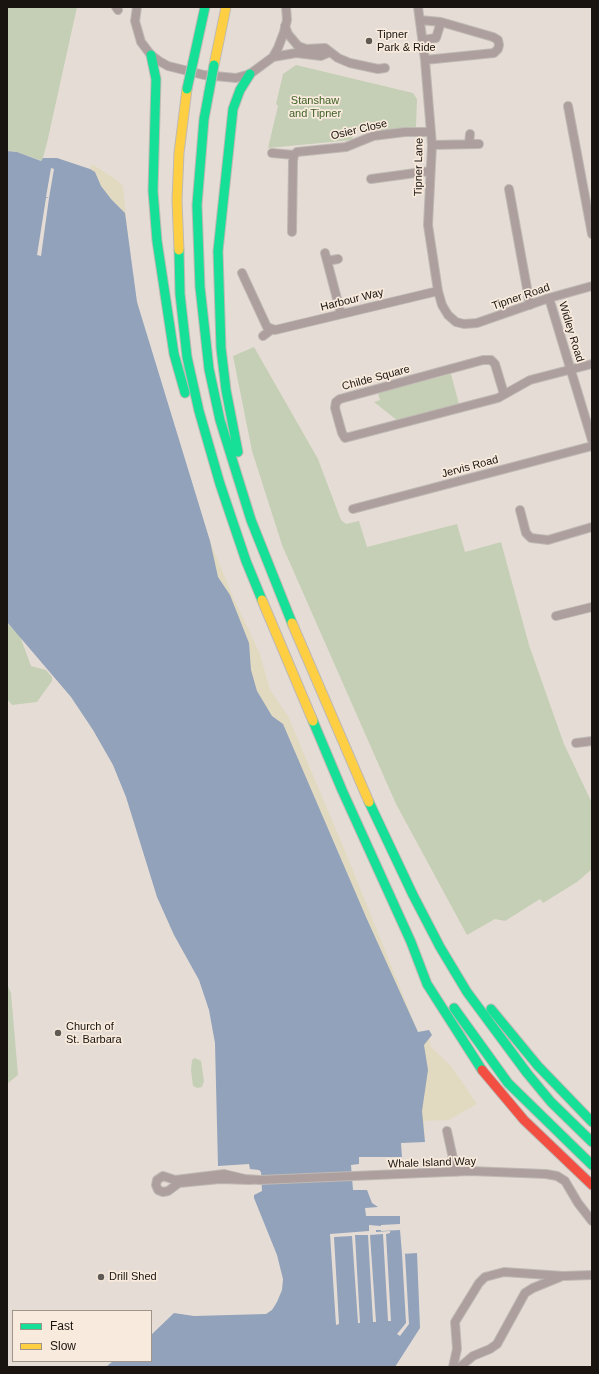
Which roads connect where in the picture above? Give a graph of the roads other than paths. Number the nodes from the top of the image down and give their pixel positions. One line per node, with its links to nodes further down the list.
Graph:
1 (205, 7): 44 (highway, bridge)
2 (226, 7): 47 (highway, bridge)
3 (286, 7): 8 (street)
4 (418, 7): 6 (street, Tipner Lane)
5 (135, 9): 11 (street)
6 (420, 20): 7 (street); 9 (street, Tipner Lane)
7 (441, 22): 9 (street); 13 (street)
8 (285, 26): 10 (street); 12 (street)
9 (423, 40): 13 (street, Tipner Lane)
10 (330, 52): 12 (street); 14 (street)
11 (150, 55): 15 (street); 44 (highway)
12 (273, 57): 15 (street)
13 (425, 60): 17 (street, Tipner Lane)
14 (385, 68)
15 (250, 74): 47 (highway)
16 (568, 106): 28 (street)
17 (431, 132): 21 (street, Tipner Lane); 23 (street, Osier Close)
18 (470, 134): 19 (street)
19 (469, 144): 20 (street); 21 (street)
20 (479, 144)
21 (432, 145): 24 (street, Tipner Lane)
22 (272, 153): 23 (street, Osier Close)
23 (294, 155): 27 (street)
24 (430, 171): 25 (street); 32 (street, Tipner Lane)
25 (371, 179)
26 (509, 189): 34 (street)
27 (292, 232)
28 (592, 234)
29 (338, 259): 35 (street)
30 (242, 273): 37 (street)
31 (592, 286): 33 (street, Tipner Road)
32 (438, 291): 35 (street, Harbour Way); 36 (street, Tipner Lane)
33 (549, 298): 34 (street, Tipner Road); 40 (street, Widley Road)
34 (530, 305): 36 (street, Tipner Road)
35 (341, 314): 37 (street, Harbour Way)
36 (456, 322)
37 (271, 330): 38 (street, Harbour Way)
38 (263, 336)
39 (592, 364): 40 (street, Childe Square)
40 (571, 369): 41 (street, Childe Square); 42 (street, Widley Road)
41 (504, 394): 41 (street, Childe Square)
42 (592, 440)
43 (592, 446): 45 (street, Jervis Road)
44 (220, 484): 56 (highway)
45 (353, 509)
46 (520, 510): 49 (street)
47 (251, 520): 55 (highway)
48 (592, 527): 49 (street)
49 (536, 538): 50 (street)
50 (522, 542)
51 (592, 607): 52 (street)
52 (556, 616)
53 (592, 741): 54 (street)
54 (576, 743)
55 (430, 929): 59 (highway); 61 (highway)
56 (411, 942): 57 (highway); 66 (highway)
57 (440, 986)
58 (448, 998): 62 (highway)
59 (592, 1122)
60 (447, 1131): 63 (street)
61 (592, 1142)
62 (592, 1165)
63 (456, 1172): 65 (street, Whale Island Way); 68 (street, Whale Island Way)
64 (169, 1178): 65 (street); 67 (street); 67 (street)
65 (250, 1180): 67 (street)
66 (592, 1185)
67 (171, 1188)
68 (592, 1221)
69 (592, 1275): 70 (street)
70 (563, 1276): 71 (street); 72 (street)
71 (452, 1367)
72 (460, 1367)

